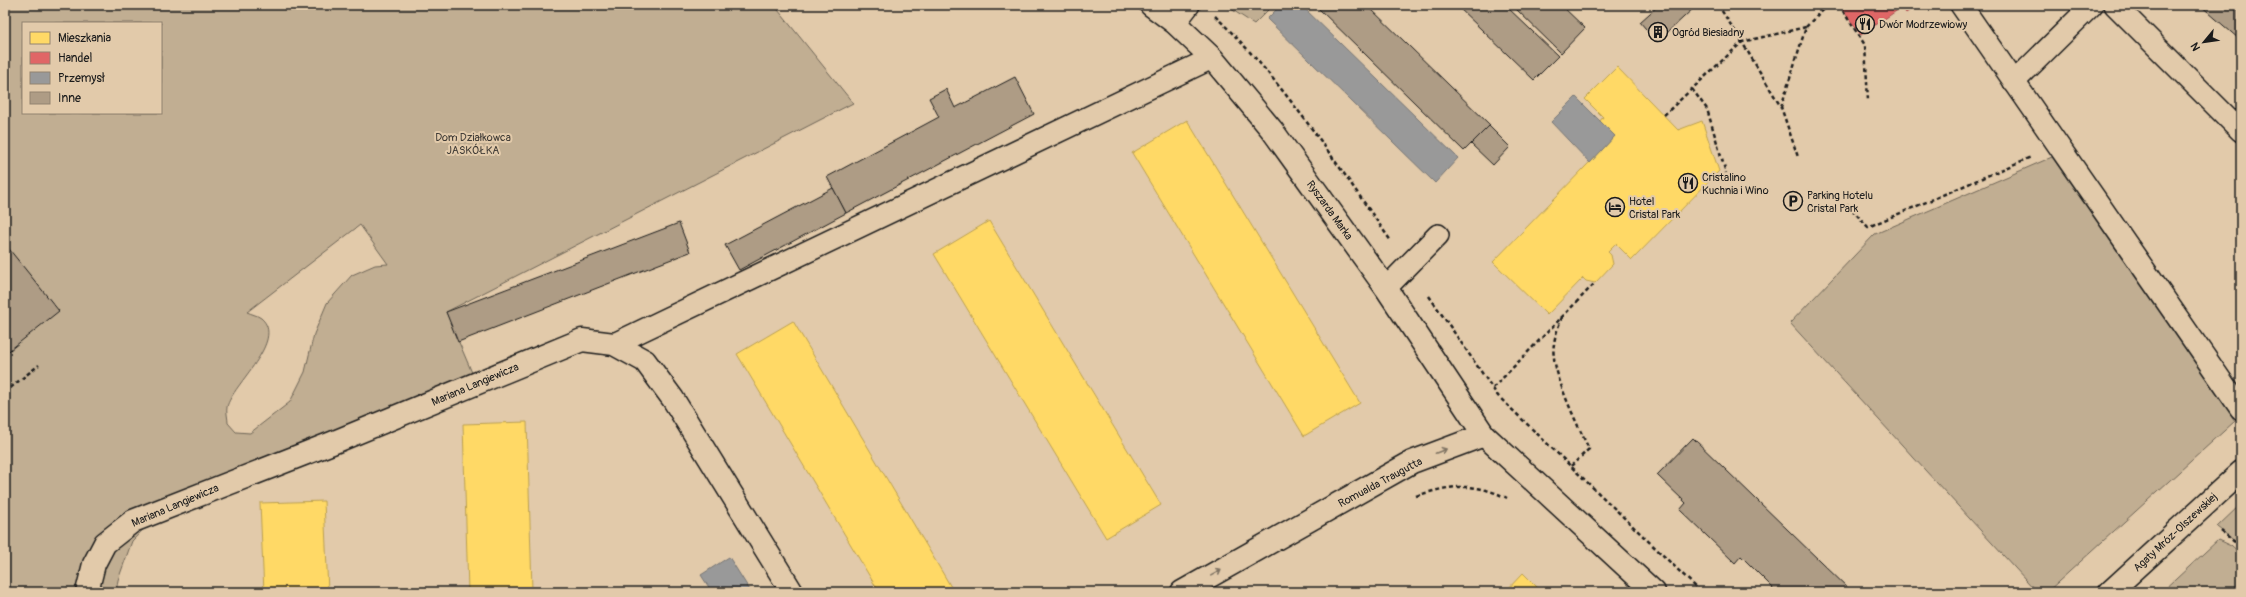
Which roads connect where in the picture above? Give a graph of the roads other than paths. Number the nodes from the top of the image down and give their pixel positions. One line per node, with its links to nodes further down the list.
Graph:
1 (1151, 5): 6 (street, Ryszarda Marka)
2 (1960, 5): 8 (lane)
3 (2092, 5): 8 (lane)
4 (2115, 5): 9 (lane)
5 (1199, 8): 6 (lane)
6 (1175, 23): 7 (street, Ryszarda Marka)
7 (1212, 58): 11 (street, Ryszarda Marka); 12 (lane)
8 (2014, 82): 13 (lane)
9 (2241, 130)
10 (1438, 236): 11 (lane)
11 (1386, 288): 14 (street, Ryszarda Marka)
12 (614, 344): 17 (street, Mariana Langiewicza); 18 (street, Mariana Langiewicza)
13 (2241, 409)
14 (1484, 435): 16 (street); 19 (street, Romualda Traugutta, one-way to 14)
15 (2241, 472): 20 (street, Agaty Mróz-Olszewskiej)
16 (1652, 591)
17 (86, 592)
18 (792, 592)
19 (1182, 592)
20 (2110, 592)

